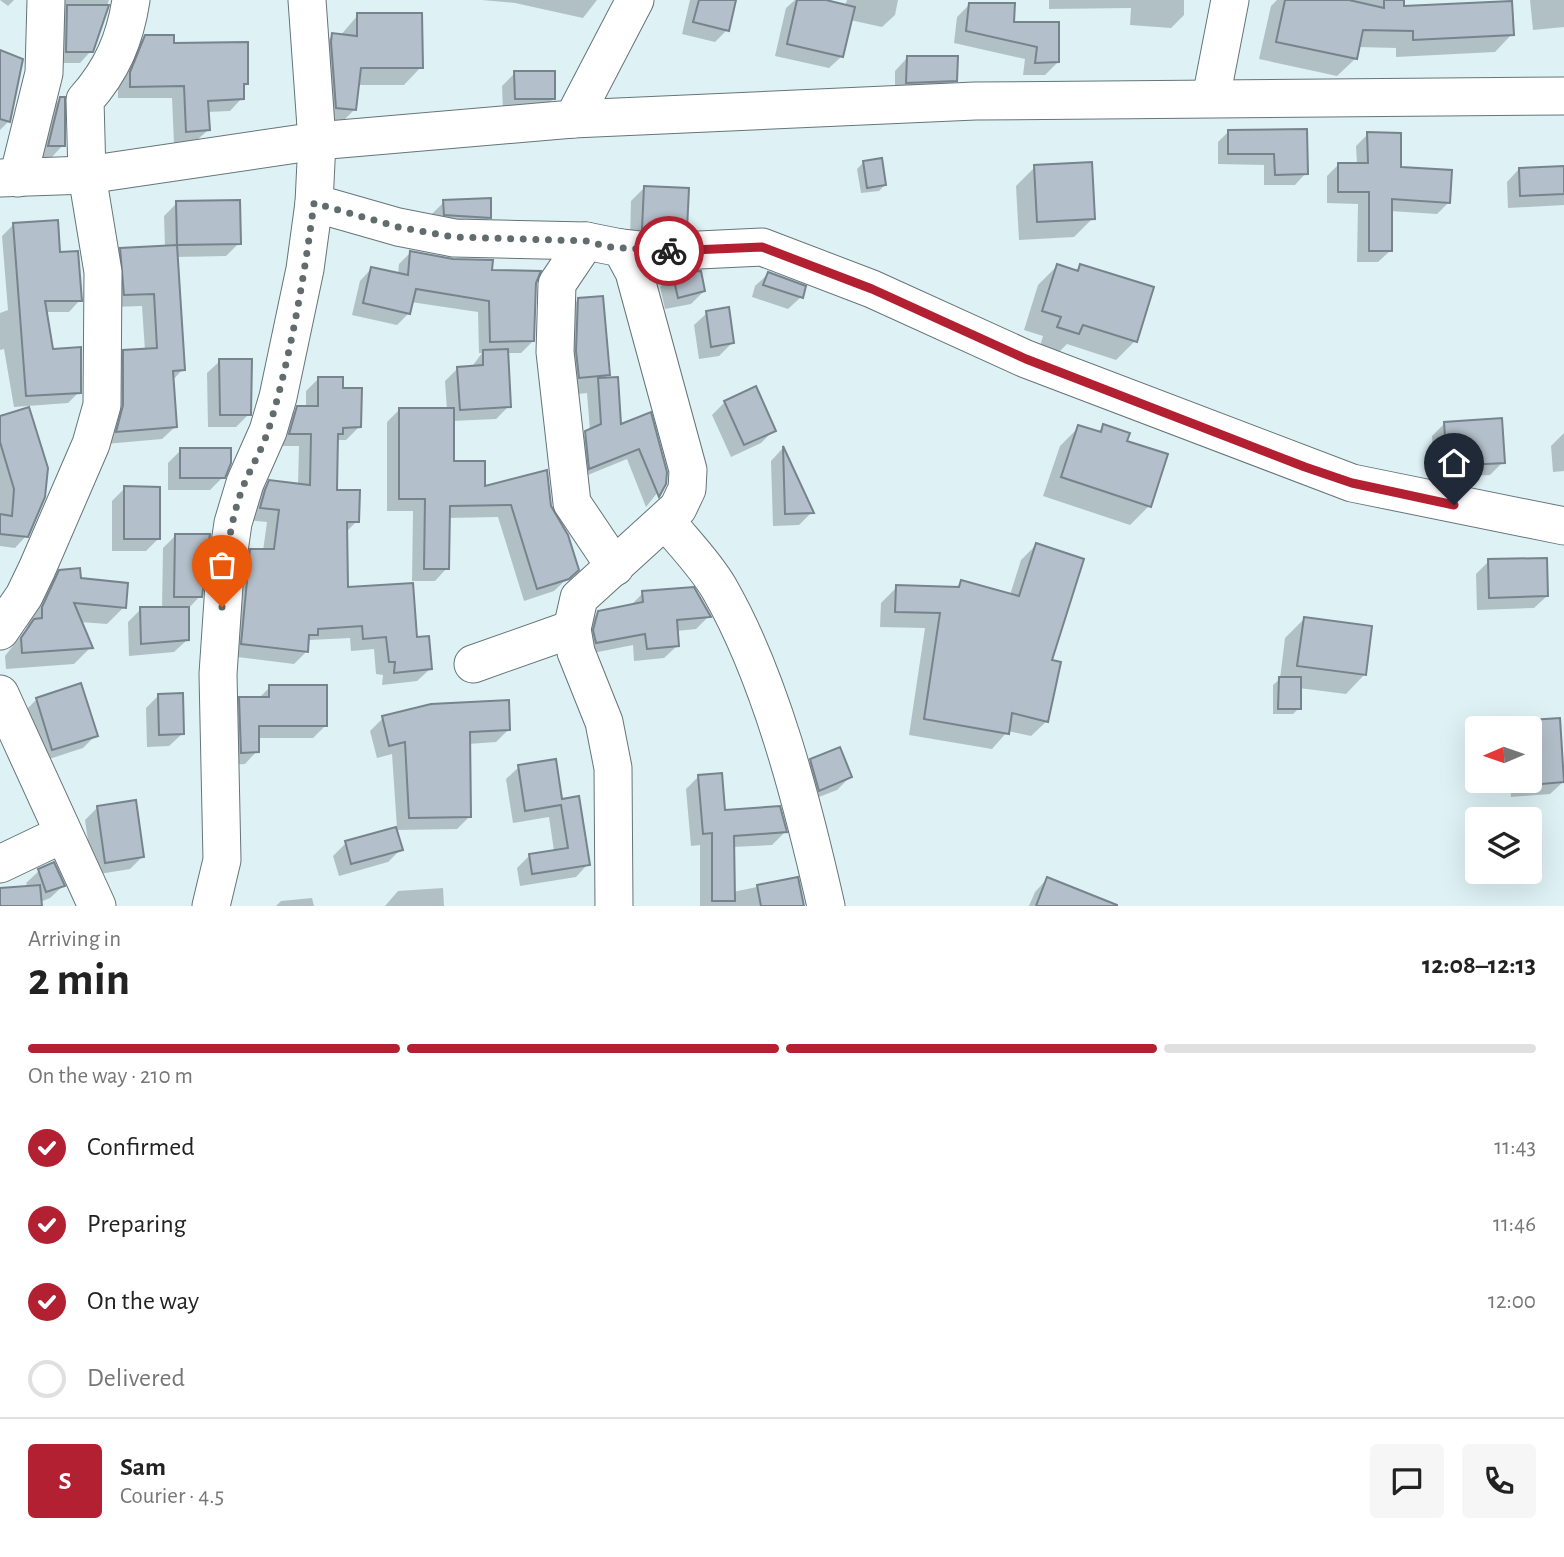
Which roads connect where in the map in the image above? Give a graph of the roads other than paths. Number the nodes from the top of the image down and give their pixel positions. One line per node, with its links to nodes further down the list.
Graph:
1 (46, 0): 11 (street)
2 (131, 0): 10 (street)
3 (307, 0): 9 (street)
4 (635, 0): 8 (street)
5 (1230, 0): 7 (street)
6 (1564, 96): 7 (street)
7 (1212, 98): 8 (street)
8 (573, 119): 9 (street)
9 (317, 141): 10 (street); 12 (street)
10 (87, 175): 11 (street); 18 (street)
11 (9, 178)
12 (314, 203): 13 (street); 24 (street)
13 (604, 244): 14 (street); 15 (street); 16 (street)
14 (666, 521): 16 (street); 26 (street)
15 (1564, 526)
16 (615, 567): 17 (street)
17 (572, 629): 19 (street); 25 (street)
18 (0, 631)
19 (473, 664)
20 (0, 694): 21 (street)
21 (64, 834): 22 (street); 23 (street)
22 (0, 864)
23 (97, 906)
24 (211, 906)
25 (614, 906)
26 (827, 906)

